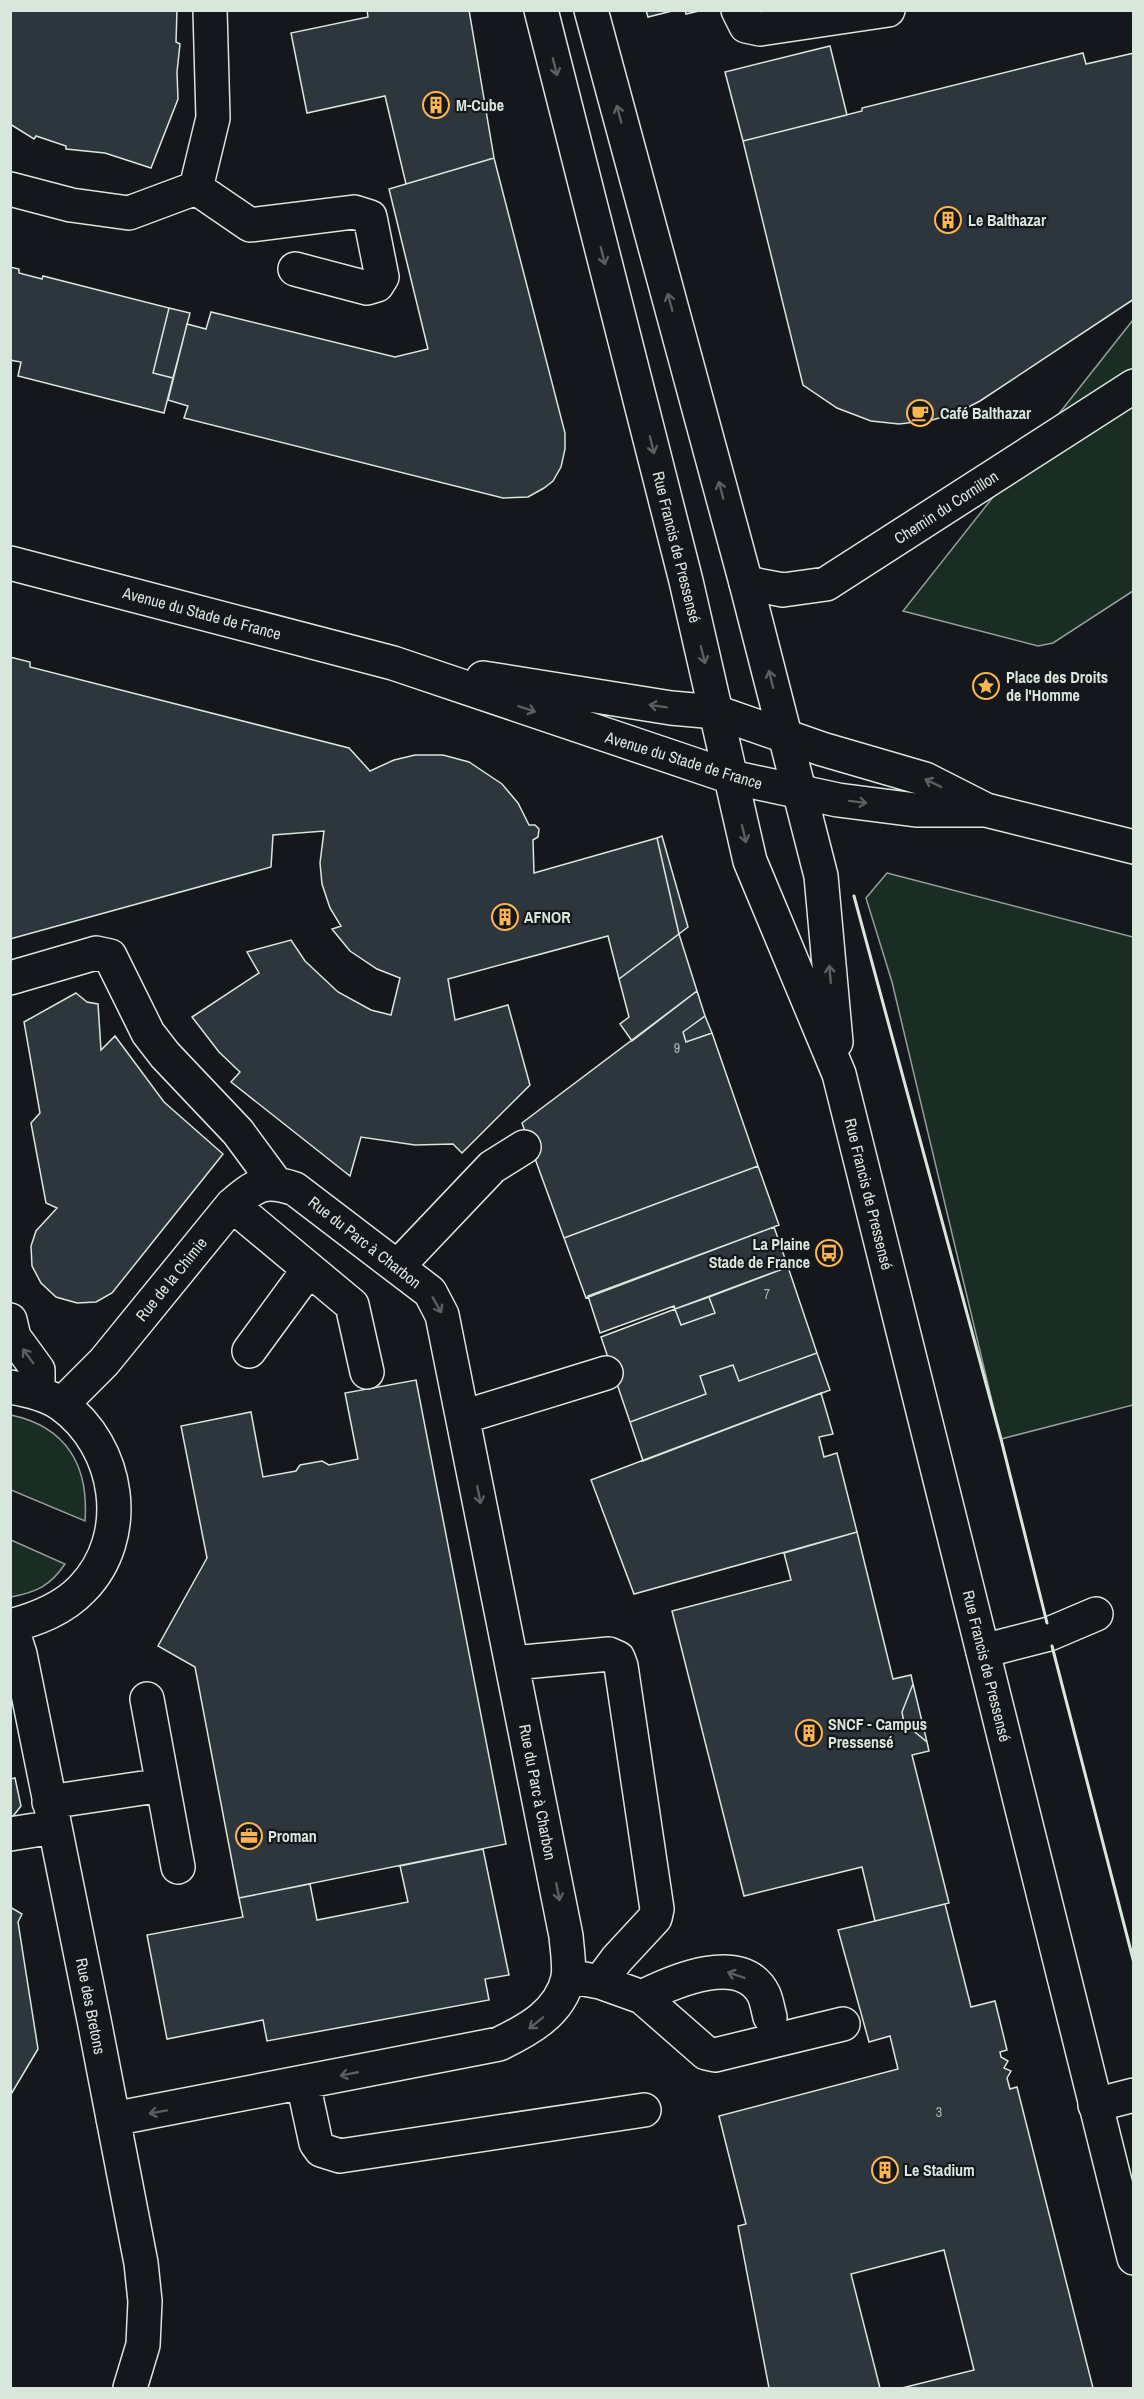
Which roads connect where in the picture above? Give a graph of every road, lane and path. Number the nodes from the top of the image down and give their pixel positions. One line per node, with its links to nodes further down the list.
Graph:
1 (210, 10): 6 (street)
2 (541, 10): 13 (street, Rue Francis de Pressensé, one-way to 13)
3 (591, 10): 11 (street, Rue Francis de Pressensé, one-way to 3)
4 (738, 10): 5 (street)
5 (888, 10)
6 (196, 188): 7 (street); 8 (street)
7 (10, 189)
8 (295, 268)
9 (1134, 386): 11 (street, Chemin du Cornillon)
10 (10, 563): 12 (street, Avenue du Stade de France)
11 (746, 583): 14 (street, Rue Francis de Pressensé, one-way to 11)
12 (393, 663): 13 (street, Avenue du Stade de France, one-way to 12); 15 (street, Avenue du Stade de France, one-way to 15)
13 (716, 712): 14 (street, Avenue du Stade de France); 15 (street, Rue Francis de Pressensé)
14 (786, 736): 16 (street, Rue Francis de Pressensé); 17 (street, Avenue du Stade de France, one-way to 14)
15 (731, 777): 16 (street, Avenue du Stade de France); 20 (street, Rue Francis de Pressensé, one-way to 20)
16 (800, 792): 17 (street, Avenue du Stade de France, one-way to 17); 20 (street, Rue Francis de Pressensé, one-way to 16)
17 (986, 810): 18 (street, Avenue du Stade de France)
18 (1134, 847)
19 (10, 978): 22 (street, Rue du Parc à Charbon)
20 (839, 1074): 34 (street, Rue Francis de Pressensé)
21 (524, 1147): 24 (street)
22 (285, 1185): 23 (street, Rue de la Chimie); 24 (street, Rue du Parc à Charbon)
23 (232, 1205): 25 (street); 30 (street, Rue de la Chimie)
24 (398, 1266): 31 (street, Rue du Parc à Charbon, one-way to 31)
25 (309, 1269): 27 (street); 28 (street)
26 (10, 1320): 30 (street, one-way to 26)
27 (249, 1351)
28 (367, 1372)
29 (606, 1373): 31 (street)
30 (37, 1395): 33 (street)
31 (464, 1416): 35 (street, Rue du Parc à Charbon, one-way to 35)
32 (1096, 1614): 34 (street)
33 (11, 1626): 38 (street, Rue des Bretons)
34 (983, 1652): 48 (street, Rue Francis de Pressensé)
35 (513, 1663): 41 (street, Rue du Parc à Charbon, one-way to 41); 42 (street)
36 (147, 1699): 37 (street)
37 (163, 1785): 38 (street); 40 (street)
38 (52, 1814): 39 (street); 50 (street, Rue des Bretons)
39 (10, 1834)
40 (178, 1867)
41 (568, 1976): 42 (street); 46 (street, Rue du Parc à Charbon, one-way to 46)
42 (600, 1982): 43 (street)
43 (642, 1997): 44 (street, one-way to 43); 45 (street)
44 (770, 2017)
45 (843, 2024)
46 (303, 2083): 49 (street); 50 (street, Rue du Parc à Charbon, one-way to 50)
47 (1134, 2095): 48 (street)
48 (1095, 2105): 51 (street, Rue Francis de Pressensé)
49 (644, 2110)
50 (113, 2119): 52 (street, Rue des Bretons)
51 (1134, 2258)
52 (130, 2388)

